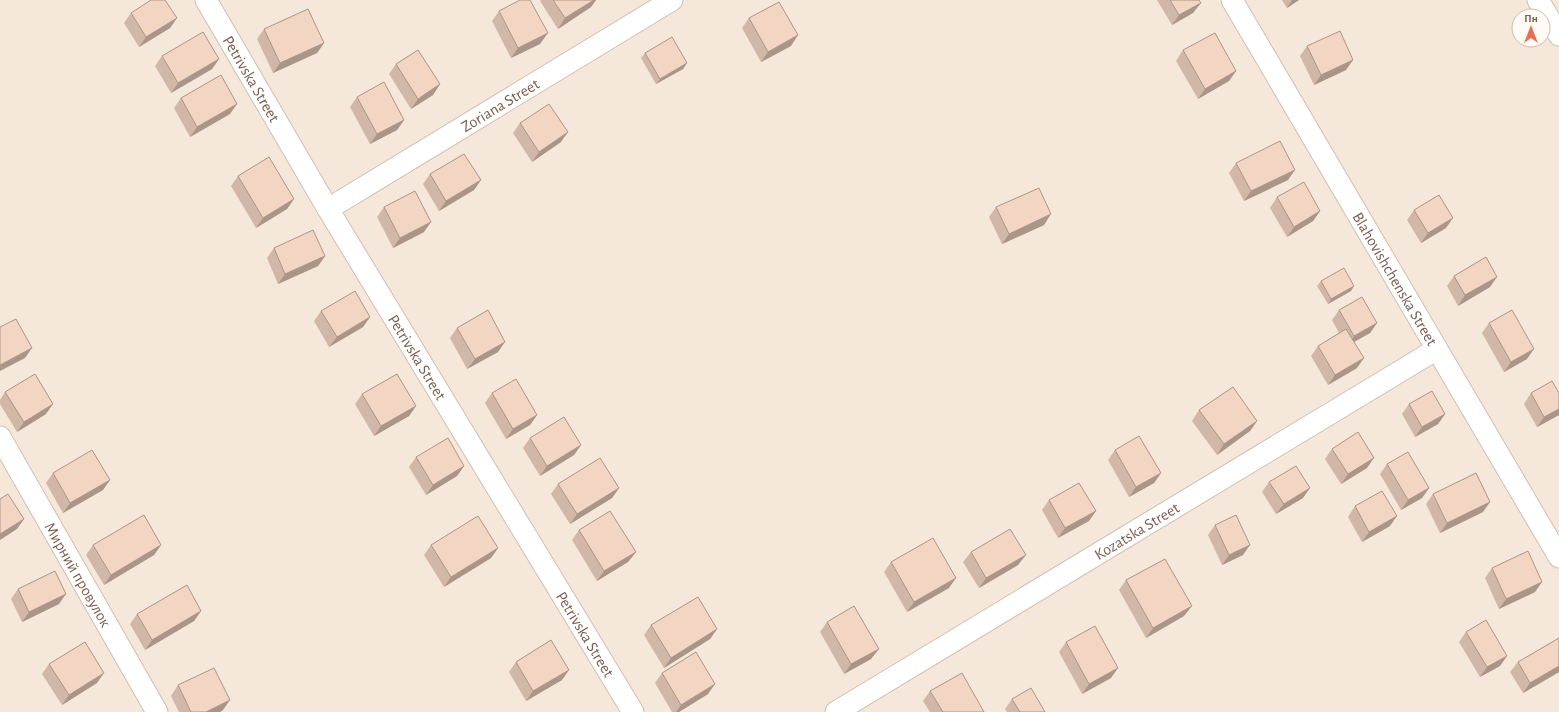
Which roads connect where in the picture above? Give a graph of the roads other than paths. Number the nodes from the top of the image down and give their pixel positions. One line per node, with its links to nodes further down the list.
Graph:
1 (206, 0): 6 (street, Petrivska Street)
2 (672, 0): 6 (street, Zoriana Street)
3 (1232, 0): 7 (street, Blahovishchenska Street)
4 (1538, 0): 5 (street)
5 (1559, 35)
6 (328, 209): 11 (street, Petrivska Street)
7 (1437, 349): 9 (street, Blahovishchenska Street); 12 (street, Kozatska Street)
8 (0, 437): 10 (street, Мирний провулок)
9 (1559, 557)
10 (157, 712)
11 (633, 712)
12 (836, 712)

